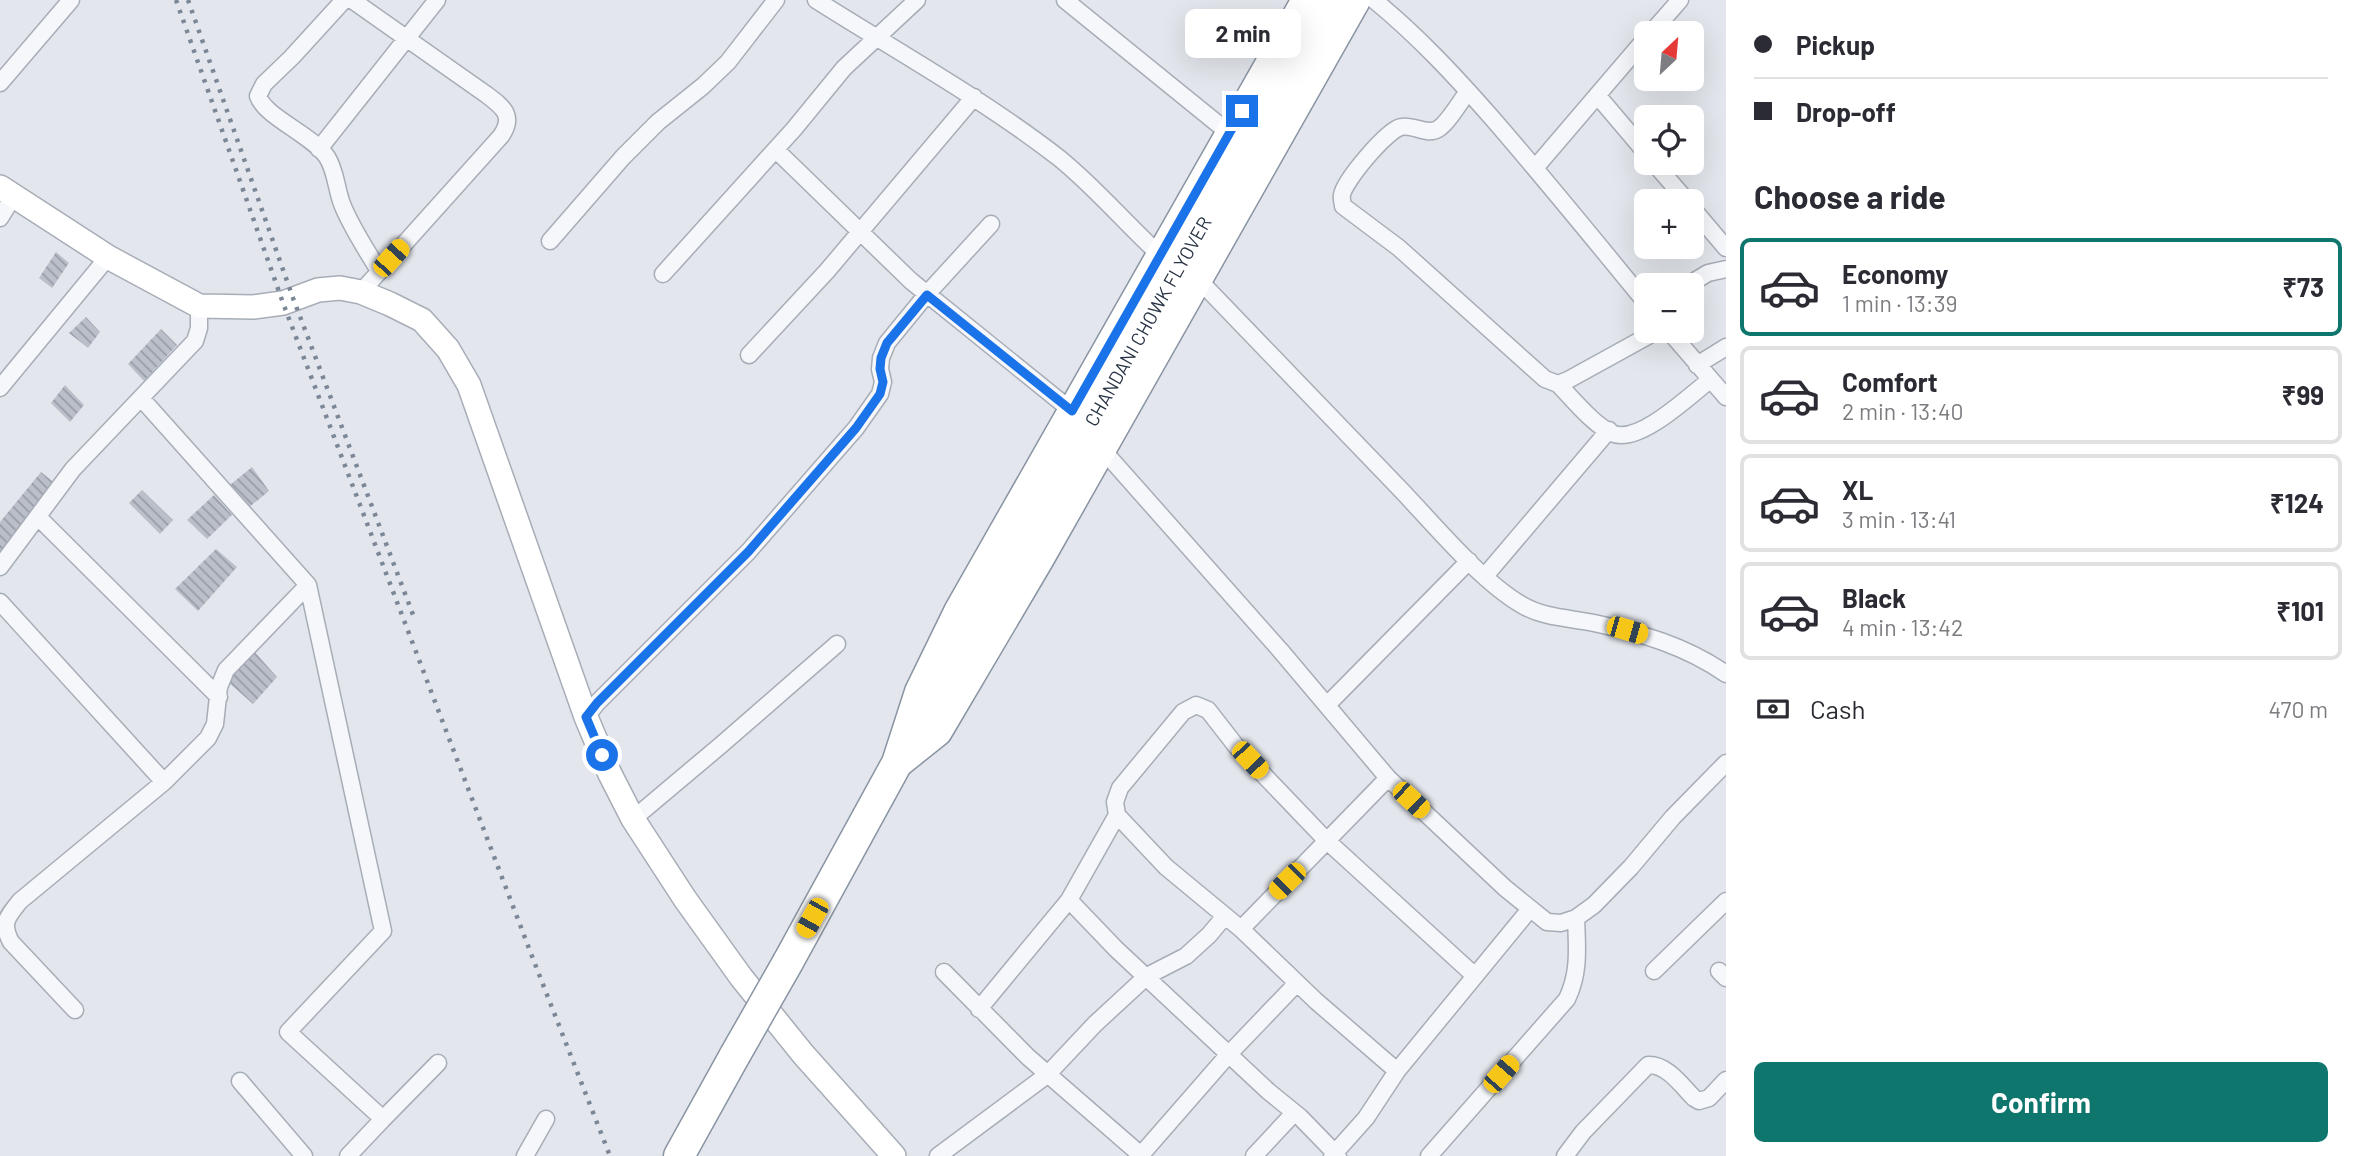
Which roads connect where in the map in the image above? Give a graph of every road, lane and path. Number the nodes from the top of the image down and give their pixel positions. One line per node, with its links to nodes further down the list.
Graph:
1 (71, 0): 18 (street)
2 (344, 0): 24 (street)
3 (352, 0): 15 (street)
4 (437, 0): 15 (street)
5 (776, 0): 34 (street)
6 (816, 0): 16 (street)
7 (917, 0): 16 (street)
8 (1065, 0): 22 (street)
9 (1307, 0): 22 (highway)
10 (1328, 0): 72 (main road, CHANDANI CHOWK FLYOVER)
11 (1355, 0): 42 (highway)
12 (1374, 0): 19 (street)
13 (1679, 0): 14 (street)
14 (1661, 21)
15 (406, 39): 24 (street); 39 (street)
16 (877, 39): 21 (street); 25 (street)
17 (1634, 52): 20 (street)
18 (0, 83)
19 (1468, 91): 26 (street); 53 (street)
20 (1597, 95): 23 (street); 26 (street)
21 (974, 97): 33 (street); 36 (street)
22 (1230, 133): 36 (highway)
23 (1634, 138)
24 (319, 149): 39 (street)
25 (776, 150): 33 (street); 40 (street)
26 (1535, 168): 43 (street)
27 (1664, 175): 28 (street)
28 (1677, 189)
29 (6, 192): 30 (street); 37 (main road)
30 (0, 218)
31 (1704, 222): 35 (street)
32 (991, 223): 45 (street)
33 (861, 232): 45 (street); 50 (street)
34 (550, 241)
35 (1726, 248)
36 (1160, 255): 57 (highway)
37 (108, 257): 46 (main road); 54 (street)
38 (1726, 269): 41 (street)
39 (379, 271): 44 (street)
40 (663, 274)
41 (1704, 275)
42 (1197, 278): 59 (highway); 61 (street)
43 (1634, 288)
44 (361, 292): 46 (main road); 70 (main road)
45 (927, 295): 57 (street); 70 (street)
46 (199, 306): 56 (street)
47 (1635, 343): 53 (street)
48 (1679, 343): 51 (street)
49 (1726, 346): 51 (street)
50 (749, 355)
51 (1697, 365): 52 (street)
52 (1710, 380): 55 (street); 58 (street)
53 (1558, 383): 58 (street)
54 (0, 388)
55 (1726, 397)
56 (141, 398): 60 (street); 64 (street)
57 (1072, 411): 72 (highway)
58 (1609, 430): 63 (street)
59 (1101, 448): 69 (street); 72 (highway)
60 (37, 517): 62 (street); 68 (street)
61 (1469, 561): 63 (street); 69 (street)
62 (0, 567)
63 (1485, 576): 67 (street)
64 (308, 584): 68 (street); 98 (street)
65 (0, 602): 74 (street)
66 (837, 644): 76 (street)
67 (1726, 674)
68 (219, 698): 74 (street)
69 (1327, 705): 73 (street)
70 (586, 717): 76 (main road)
71 (1726, 762): 82 (street)
72 (897, 763): 104 (highway, bridge)
73 (1388, 778): 77 (street); 80 (street)
74 (164, 782): 90 (street)
75 (1117, 815): 77 (street); 78 (street); 81 (street)
76 (633, 819): 105 (main road)
77 (1326, 841): 83 (street); 87 (street)
78 (1069, 900): 86 (street); 89 (street)
79 (1726, 901): 84 (street)
80 (1530, 909): 82 (street); 87 (street)
81 (1225, 916): 83 (street); 86 (street)
82 (1576, 918): 109 (street)
83 (1241, 929): 88 (street)
84 (1654, 971)
85 (944, 972): 89 (street)
86 (1147, 976): 91 (street); 94 (street)
87 (1475, 976): 93 (street)
88 (1297, 983): 91 (street); 93 (street)
89 (979, 1009): 94 (street)
90 (75, 1010)
91 (1229, 1054): 97 (street); 107 (street)
92 (438, 1063): 98 (street)
93 (1398, 1071): 100 (street)
94 (1047, 1075): 106 (street); 107 (street)
95 (1726, 1080): 110 (street)
96 (240, 1082): 101 (street)
97 (1294, 1113): 100 (street); 108 (street)
98 (383, 1119): 102 (street)
99 (546, 1119): 103 (street)
100 (1335, 1155)
101 (304, 1156)
102 (348, 1156)
103 (525, 1156)
104 (679, 1156)
105 (894, 1156)
106 (938, 1156)
107 (1141, 1156)
108 (1254, 1156)
109 (1430, 1156)
110 (1565, 1156)

